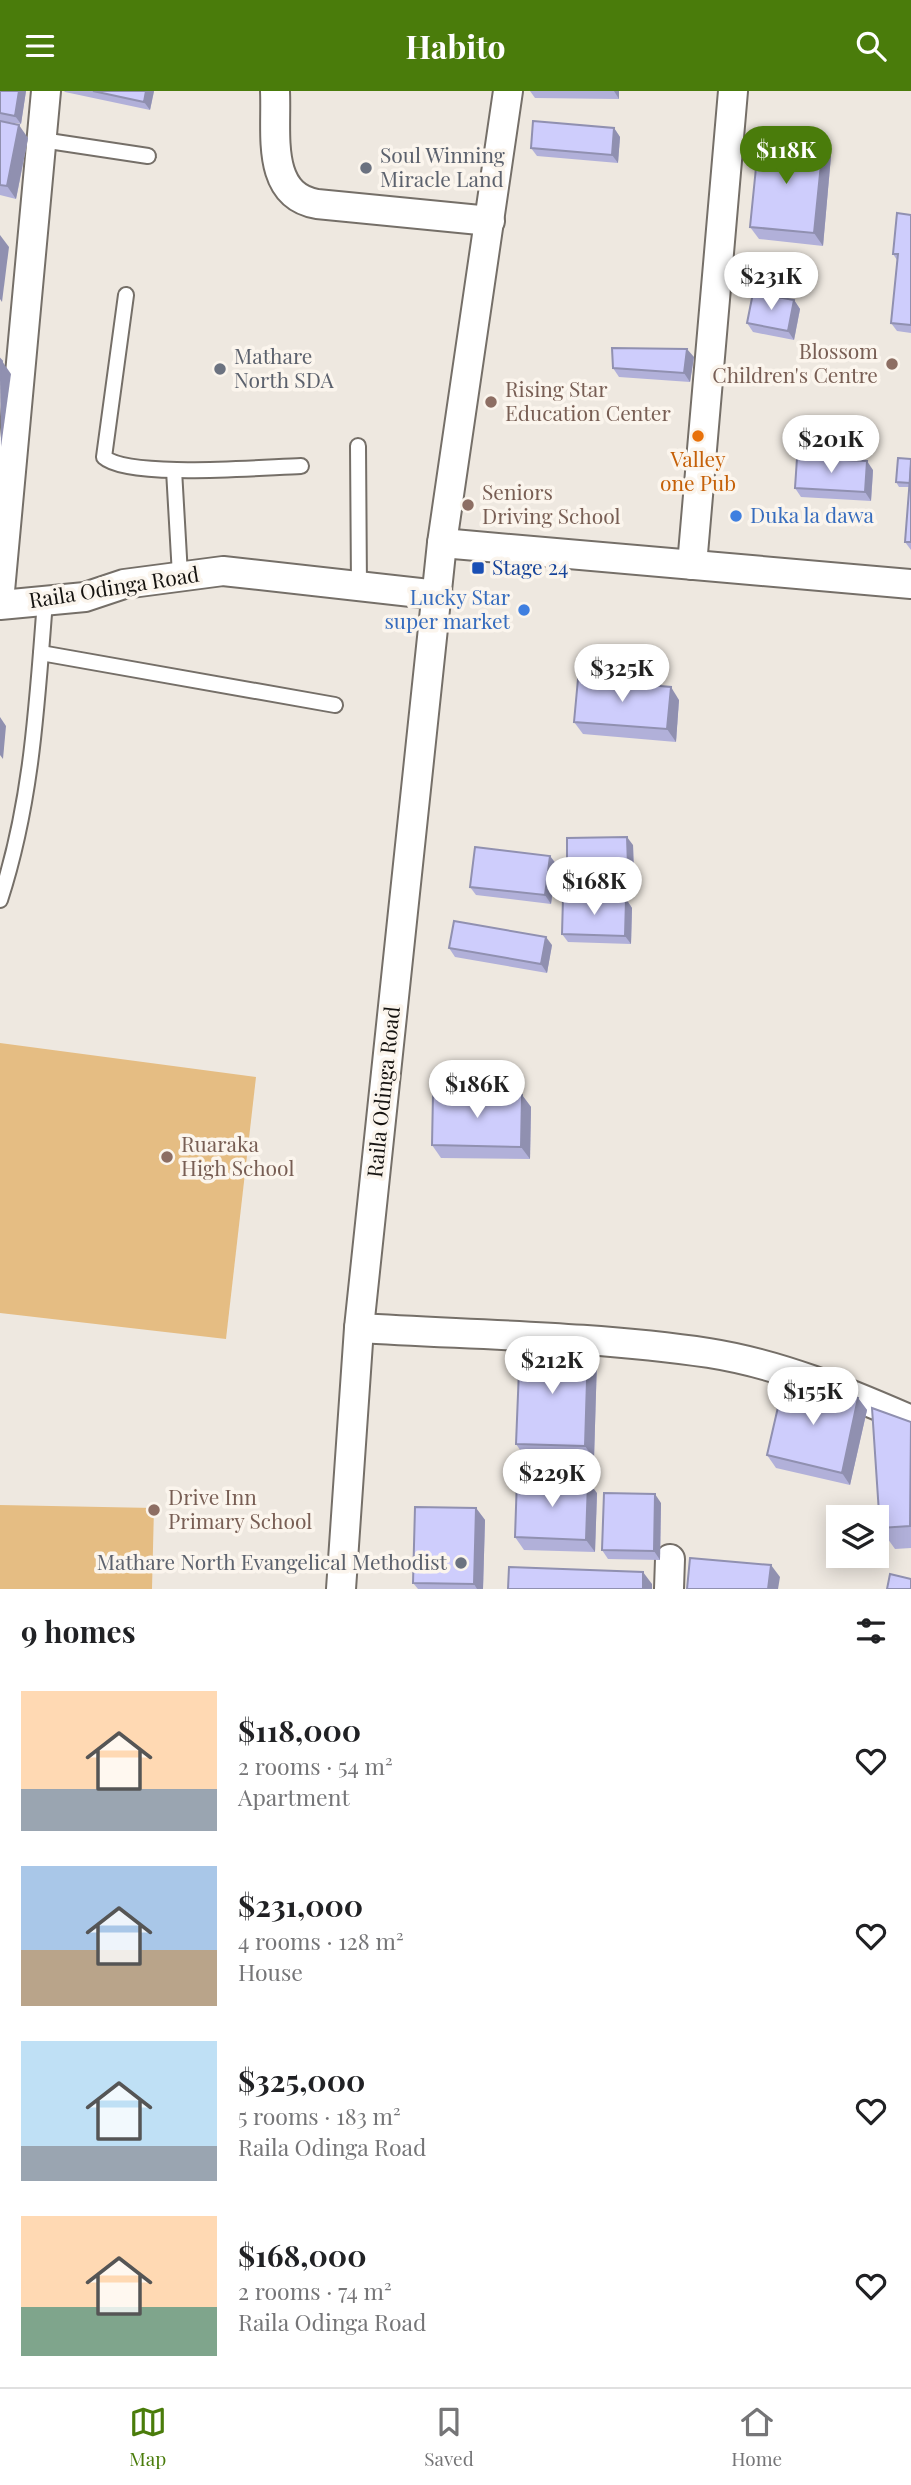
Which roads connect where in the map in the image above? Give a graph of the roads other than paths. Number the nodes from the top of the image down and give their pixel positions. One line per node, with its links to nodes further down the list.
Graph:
1 (46, 91): 5 (street)
2 (275, 91): 7 (street)
3 (508, 91): 7 (street, Raila Odinga Road)
4 (733, 91): 14 (street)
5 (42, 140): 6 (lane); 10 (street)
6 (148, 156)
7 (490, 221): 13 (street, Raila Odinga Road)
8 (126, 295): 12 (lane)
9 (358, 446): 17 (lane)
10 (7, 466): 18 (street)
11 (301, 466): 12 (lane)
12 (174, 470): 15 (lane)
13 (442, 543): 14 (street); 19 (street, Raila Odinga Road)
14 (692, 565): 16 (street)
15 (180, 575): 17 (street, Raila Odinga Road); 20 (street, Raila Odinga Road)
16 (911, 584)
17 (359, 587): 19 (street, Raila Odinga Road)
18 (0, 591)
19 (438, 595): 25 (street, Raila Odinga Road)
20 (45, 601): 21 (street, Raila Odinga Road); 22 (lane)
21 (0, 605)
22 (41, 653): 23 (lane); 24 (lane)
23 (335, 705)
24 (0, 900)
25 (359, 1328): 26 (street); 28 (street, Raila Odinga Road)
26 (911, 1420)
27 (670, 1559): 29 (street)
28 (341, 1589)
29 (669, 1589)

